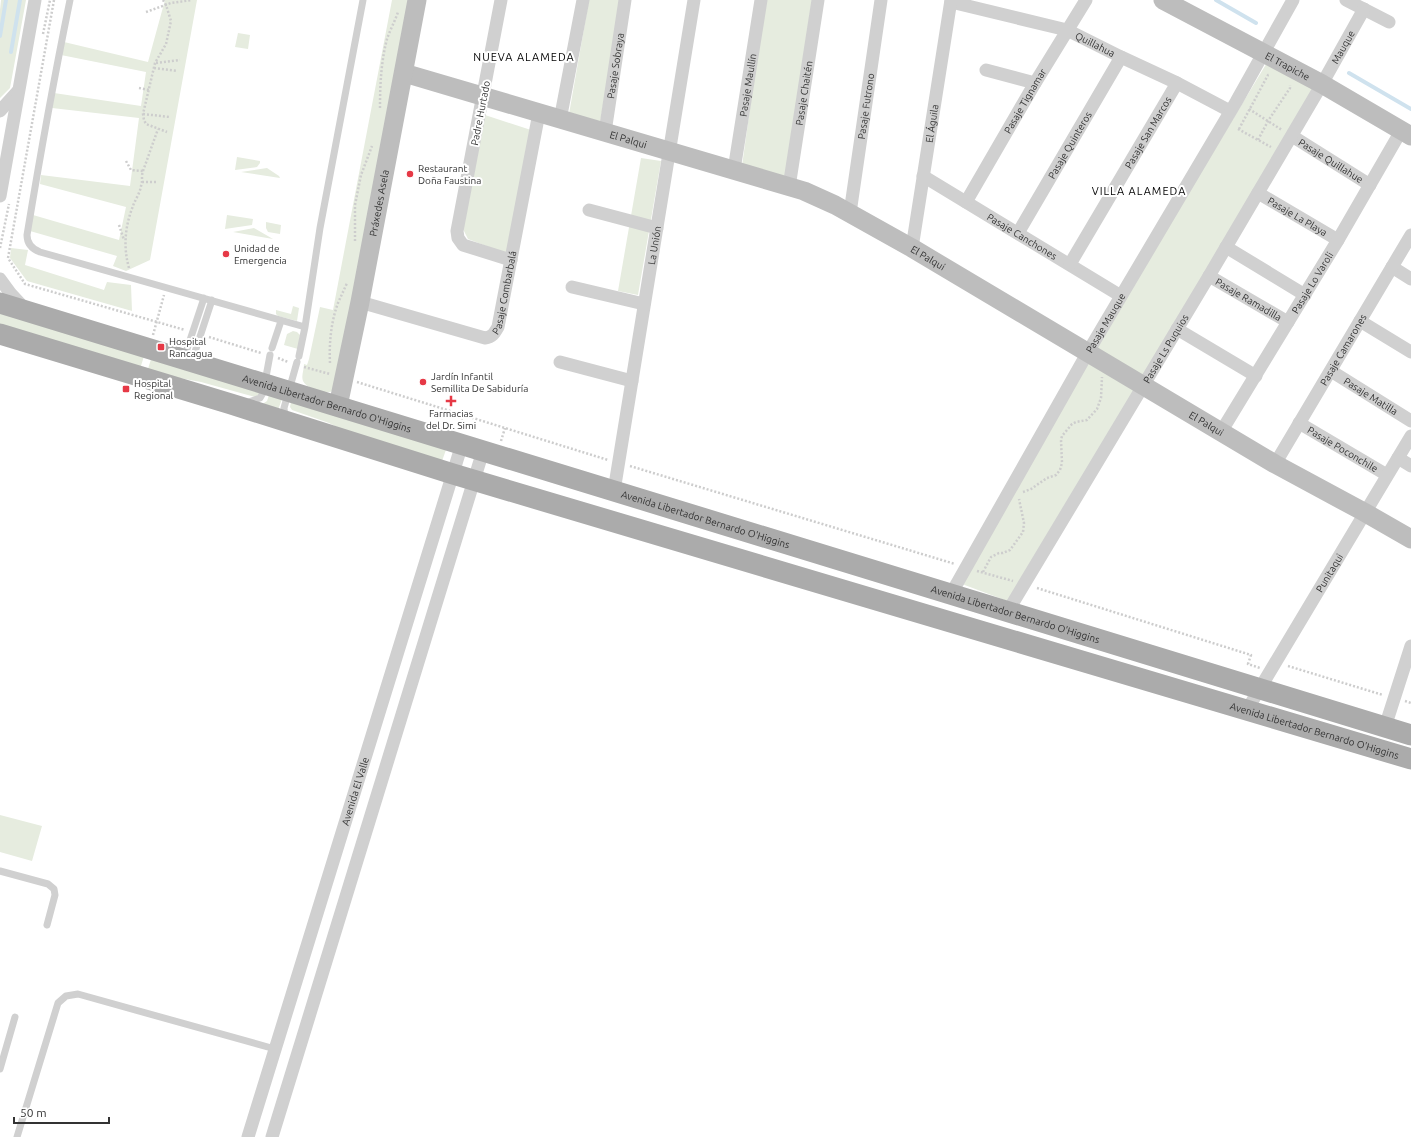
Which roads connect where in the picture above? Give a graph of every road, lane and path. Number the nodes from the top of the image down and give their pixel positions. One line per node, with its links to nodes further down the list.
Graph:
1 (34, 0): 41 (street)
2 (54, 0): 108 (path)
3 (70, 0): 93 (lane)
4 (162, 0): 20 (path)
5 (192, 0): 20 (path)
6 (364, 0): 106 (lane)
7 (417, 0): 33 (street, Práxedes Asela)
8 (501, 0): 42 (street, Padre Hurtado)
9 (583, 0): 50 (street)
10 (625, 0): 55 (street, Pasaje Sobraya)
11 (694, 0): 60 (street, La Unión)
12 (761, 0): 63 (street, Pasaje Maullín)
13 (818, 0): 69 (street, Pasaje Chaitén)
14 (881, 0): 74 (street, Pasaje Futrono)
15 (1086, 0): 25 (street, Pasaje Tignamar)
16 (1163, 0): 26 (street, El Trapiche)
17 (1293, 0): 26 (street, Pasaje Mauque)
18 (1346, 0): 22 (street)
19 (951, 1): 25 (street, Quillahua); 65 (street, El Águila)
20 (166, 5): 23 (path); 29 (path)
21 (399, 9): 44 (path)
22 (1364, 9): 24 (street); 38 (street, Mauque)
23 (146, 12)
24 (1389, 22)
25 (1067, 30): 27 (street, Quillahua); 35 (street, Pasaje Tignamar)
26 (1263, 53): 38 (street, El Trapiche); 46 (street, Pasaje Mauque)
27 (1121, 57): 36 (street, Quillahua); 77 (street, Pasaje Quinteros)
28 (180, 60): 29 (path)
29 (155, 63): 30 (path)
30 (154, 68): 32 (path); 40 (path)
31 (986, 70): 35 (street)
32 (177, 71)
33 (404, 73): 42 (street, El Palqui); 98 (street, Práxedes Asela)
34 (1276, 78): 43 (path)
35 (1035, 83): 72 (street, Pasaje Tignamar)
36 (1177, 83): 46 (street, Quillahua); 85 (street, Pasaje San Marcos)
37 (1288, 84): 51 (path)
38 (1322, 84): 56 (street, El Trapiche); 57 (street, Pasaje Ls Puquios)
39 (139, 88): 40 (path)
40 (149, 90): 48 (path)
41 (18, 91): 45 (street); 71 (street)
42 (483, 97): 47 (street, El Palqui); 84 (street, Padre Hurtado)
43 (1249, 109): 46 (path); 51 (path); 53 (path)
44 (380, 110)
45 (0, 111)
46 (1230, 111): 53 (path); 95 (street, Pasaje Mauque)
47 (539, 113): 50 (street, El Palqui); 84 (street, Pasaje Combarbalá)
48 (143, 114): 49 (path); 52 (path)
49 (170, 117)
50 (560, 120): 55 (street, El Palqui)
51 (1268, 121): 57 (path); 58 (path)
52 (158, 129): 54 (path); 64 (path)
53 (1239, 129): 58 (path)
54 (168, 132)
55 (605, 132): 60 (street, El Palqui)
56 (1406, 134): 68 (street, Pasaje Lo Varoli)
57 (1292, 136): 61 (street, Pasaje Ls Puquios); 68 (street, Pasaje Quillahue)
58 (1258, 140): 61 (path)
59 (374, 142): 81 (path)
60 (669, 151): 63 (street, El Palqui); 76 (street, La Unión)
61 (1282, 153): 70 (street, Pasaje Ls Puquios)
62 (126, 161): 64 (path)
63 (734, 170): 69 (street, El Palqui)
64 (143, 171): 66 (path)
65 (923, 176): 72 (street, Pasaje Canchones); 83 (street, El Águila)
66 (142, 182): 67 (path); 80 (path)
67 (158, 182)
68 (1370, 185): 79 (street, Pasaje Lo Varoli)
69 (789, 187): 74 (street, El Palqui)
70 (1258, 193): 79 (street, Pasaje La Playa); 82 (street, Pasaje Ls Puquios)
71 (0, 196)
72 (966, 202): 77 (street, Pasaje Canchones)
73 (589, 210): 76 (street)
74 (850, 213): 83 (street, El Palqui)
75 (119, 225): 80 (path)
76 (657, 228): 100 (street, La Unión)
77 (1018, 233): 85 (street, Pasaje Canchones)
78 (1411, 236): 86 (street, Pasaje Camarones)
79 (1338, 240): 94 (street, Pasaje Lo Varoli)
80 (124, 241): 87 (path)
81 (355, 244)
82 (1226, 247): 88 (street, Pasaje Ls Puquios); 94 (street)
83 (912, 248): 111 (street, El Palqui)
84 (511, 260): 98 (street, Pasaje Combarbalá)
85 (1070, 264): 95 (street, Pasaje Canchones)
86 (1392, 267): 90 (street); 104 (street, Pasaje Camarones)
87 (131, 274)
88 (1209, 276): 105 (street, Pasaje Ramadilla); 107 (street, Pasaje Ls Puquios)
89 (0, 279): 101 (street)
90 (1411, 279)
91 (348, 280): 115 (path)
92 (572, 287): 100 (street)
93 (167, 288): 96 (lane); 102 (path)
94 (1305, 295): 105 (street, Pasaje Lo Varoli)
95 (1121, 296): 111 (street, Pasaje Mauque)
96 (204, 298): 97 (lane); 108 (lane)
97 (212, 300): 103 (lane); 110 (lane)
98 (360, 302): 120 (street, Práxedes Asela)
99 (0, 303): 101 (main road, Avenida Libertador Bernardo O'Higgins)
100 (644, 304): 121 (street, La Unión)
101 (27, 311): 114 (main road, Avenida Libertador Bernardo O'Higgins)
102 (157, 318)
103 (281, 321): 106 (lane); 113 (lane)
104 (1360, 321): 112 (street); 118 (street, Pasaje Camarones)
105 (1288, 322): 119 (street, Pasaje Lo Varoli)
106 (305, 327): 115 (lane)
107 (1177, 329): 119 (street); 123 (street, Pasaje Ls Puquios)
108 (192, 332): 114 (lane)
109 (0, 334): 125 (main road, Avenida Libertador Bernardo O'Higgins)
110 (200, 334): 113 (path); 114 (lane)
111 (1088, 352): 117 (street, El Palqui); 144 (street, Pasaje Mauque)
112 (1411, 352)
113 (271, 353): 115 (path); 122 (lane)
114 (188, 360): 122 (main road, Avenida Libertador Bernardo O'Higgins)
115 (298, 361): 124 (lane)
116 (560, 362): 121 (street)
117 (1110, 365): 123 (street, El Palqui); 145 (path)
118 (1331, 372): 127 (street, Pasaje Matilla); 129 (street, Pasaje Camarones)
119 (1256, 376): 130 (street, Pasaje Lo Varoli)
120 (345, 378): 126 (street, Práxedes Asela); 135 (path)
121 (632, 381): 135 (street, La Unión)
122 (264, 384): 124 (main road, Avenida Libertador Bernardo O'Higgins); 125 (lane)
123 (1143, 386): 130 (street, El Palqui); 146 (street, Pasaje Ls Puquios)
124 (288, 391): 126 (main road, Avenida Libertador Bernardo O'Higgins); 128 (lane)
125 (231, 404): 128 (main road, Avenida Libertador Bernardo O'Higgins)
126 (338, 406): 132 (main road, Avenida Libertador Bernardo O'Higgins)
127 (1411, 421)
128 (286, 422): 138 (main road, Avenida Libertador Bernardo O'Higgins)
129 (1299, 423): 136 (street, Pasaje Camarones); 139 (street, Pasaje Poconchile)
130 (1221, 432): 136 (street, El Palqui)
131 (1411, 436): 134 (street, Punitaqui)
132 (462, 444): 133 (main road, Avenida Libertador Bernardo O'Higgins); 138 (street, Avenida El Valle)
133 (483, 451): 140 (street); 141 (main road, Avenida Libertador Bernardo O'Higgins)
134 (1398, 458): 137 (street); 139 (street, Punitaqui)
135 (618, 463): 141 (street, La Unión); 144 (path)
136 (1275, 464): 142 (street, El Palqui)
137 (1411, 466)
138 (453, 474): 140 (main road, Avenida Libertador Bernardo O'Higgins); 162 (street, Avenida El Valle)
139 (1387, 475): 142 (street, Punitaqui)
140 (473, 480): 154 (main road, Avenida Libertador Bernardo O'Higgins); 166 (street)
141 (614, 491): 147 (main road, Avenida Libertador Bernardo O'Higgins)
142 (1364, 512): 143 (street, El Palqui); 150 (street, Punitaqui)
143 (1411, 539)
144 (966, 567): 145 (path); 147 (street, Pasaje Mauque)
145 (983, 572): 146 (path)
146 (1024, 584): 148 (street, Pasaje Ls Puquios); 150 (path)
147 (951, 594): 148 (main road, Avenida Libertador Bernardo O'Higgins)
148 (1008, 611): 151 (main road, Avenida Libertador Bernardo O'Higgins)
149 (1411, 646): 152 (street)
150 (1271, 671): 151 (street, Punitaqui); 152 (path)
151 (1267, 691): 154 (street, Punitaqui); 155 (main road); 156 (main road, Avenida Libertador Bernardo O'Higgins)
152 (1394, 698): 153 (path); 156 (street)
153 (1411, 703)
154 (1247, 710): 155 (main road, Avenida Libertador Bernardo O'Higgins)
155 (1267, 716): 158 (main road, Avenida Libertador Bernardo O'Higgins)
156 (1385, 726): 157 (main road, Avenida Libertador Bernardo O'Higgins)
157 (1411, 735)
158 (1411, 759)
159 (0, 871): 160 (lane)
160 (47, 925)
161 (15, 1017): 163 (lane)
162 (275, 1049): 164 (lane); 165 (street, Avenida El Valle)
163 (0, 1069)
164 (16, 1137)
165 (248, 1137)
166 (272, 1137)

